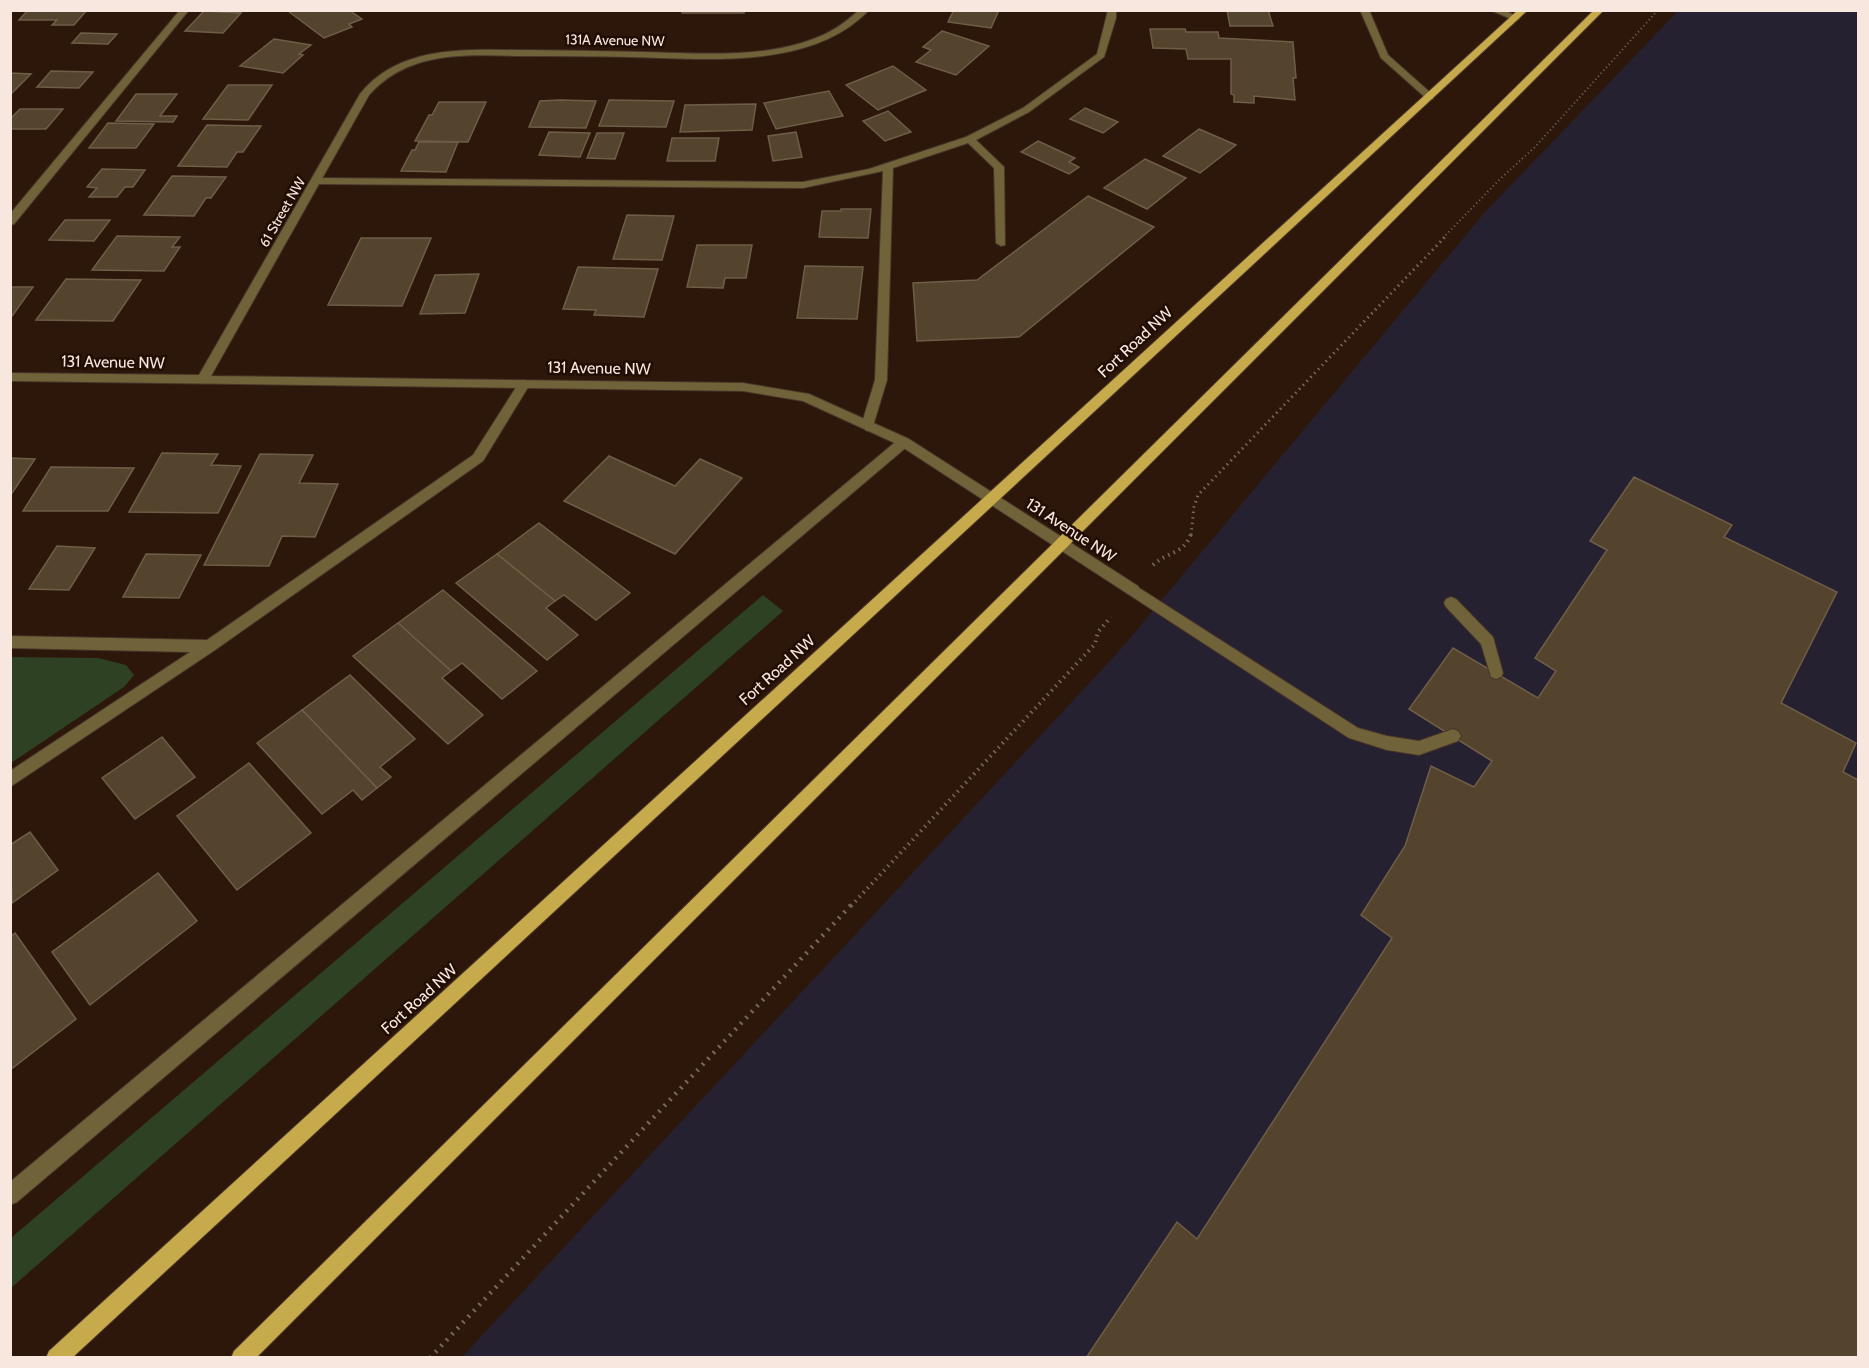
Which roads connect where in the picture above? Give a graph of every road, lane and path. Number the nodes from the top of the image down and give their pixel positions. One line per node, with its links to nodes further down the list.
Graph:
1 (185, 10): 14 (street)
2 (865, 10): 9 (street, 131A Avenue NW)
3 (1112, 10): 11 (street)
4 (1364, 10): 10 (street)
5 (1494, 10): 8 (street)
6 (1600, 10): 22 (main road)
7 (1658, 10): 23 (path)
8 (1520, 14): 10 (main road, Fort Road NW)
9 (396, 67): 13 (street, 61 Street NW)
10 (1430, 97): 21 (main road, Fort Road NW)
11 (970, 140): 12 (street); 15 (street)
12 (888, 167): 13 (street); 19 (street)
13 (317, 181): 17 (street, 61 Street NW)
14 (10, 222)
15 (1001, 243)
16 (10, 377): 17 (street, 131 Avenue NW)
17 (202, 379): 18 (street, 131 Avenue NW)
18 (524, 384): 19 (street, 131 Avenue NW); 27 (street)
19 (867, 426): 20 (street, 131 Avenue NW)
20 (904, 442): 21 (street, 131 Avenue NW); 31 (street)
21 (993, 499): 22 (street, 131 Avenue NW); 32 (main road, Fort Road NW)
22 (1061, 544): 29 (street, 131 Avenue NW); 33 (main road)
23 (1157, 560)
24 (1451, 603): 28 (street)
25 (1098, 632): 34 (path)
26 (10, 642): 27 (street)
27 (210, 646): 30 (street)
28 (1496, 673)
29 (1453, 736)
30 (10, 780)
31 (10, 1196)
32 (56, 1358)
33 (241, 1358)
34 (430, 1358)

